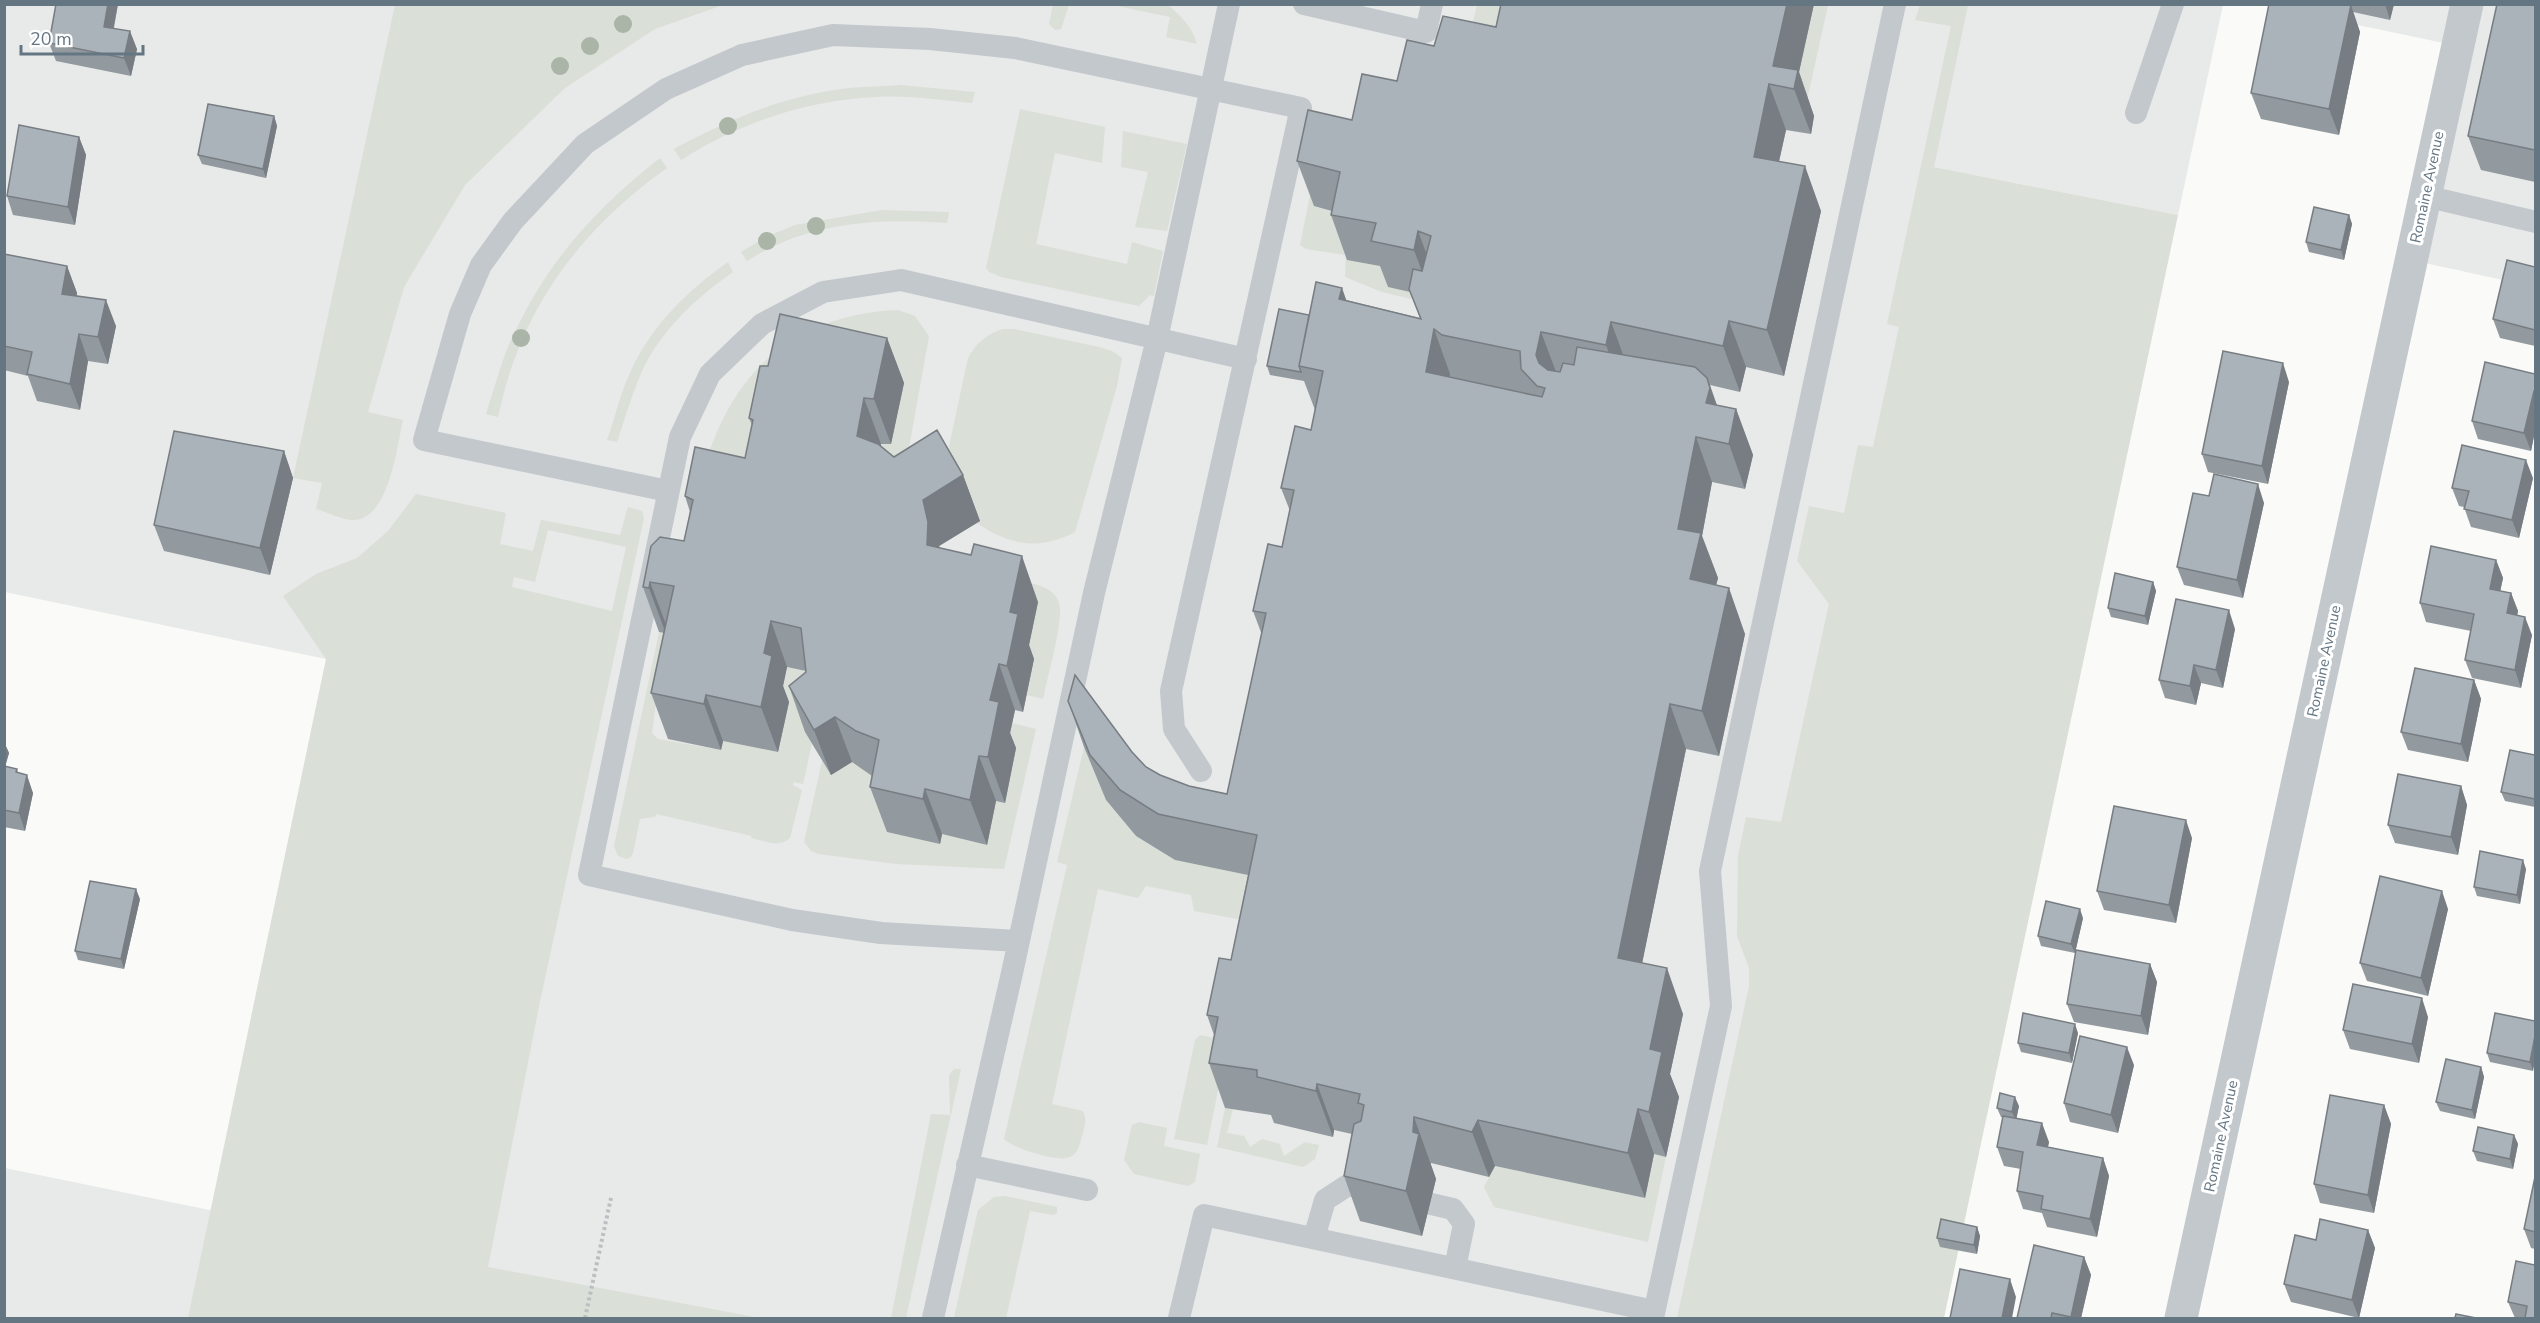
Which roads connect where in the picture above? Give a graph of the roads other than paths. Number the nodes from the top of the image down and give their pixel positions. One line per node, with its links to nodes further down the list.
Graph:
1 (1229, 4): 7 (lane)
2 (1304, 4): 3 (lane)
3 (1432, 4)
4 (1895, 4): 20 (lane)
5 (2173, 4): 8 (lane)
6 (2467, 4): 9 (street, Romaine Avenue)
7 (1212, 89): 11 (lane); 12 (lane); 13 (lane)
8 (2136, 113)
9 (2425, 196): 10 (lane); 23 (street, Romaine Avenue)
10 (2535, 222)
11 (1157, 339): 12 (lane); 13 (lane); 15 (lane)
12 (1246, 359): 14 (lane)
13 (668, 491): 15 (lane)
14 (1201, 771)
15 (1019, 941): 16 (lane)
16 (967, 1165): 17 (lane); 21 (lane)
17 (1087, 1190)
18 (1314, 1238): 19 (lane); 19 (lane); 22 (lane)
19 (1455, 1268): 20 (lane)
20 (1653, 1315)
21 (933, 1318)
22 (1179, 1318)
23 (2181, 1318)

